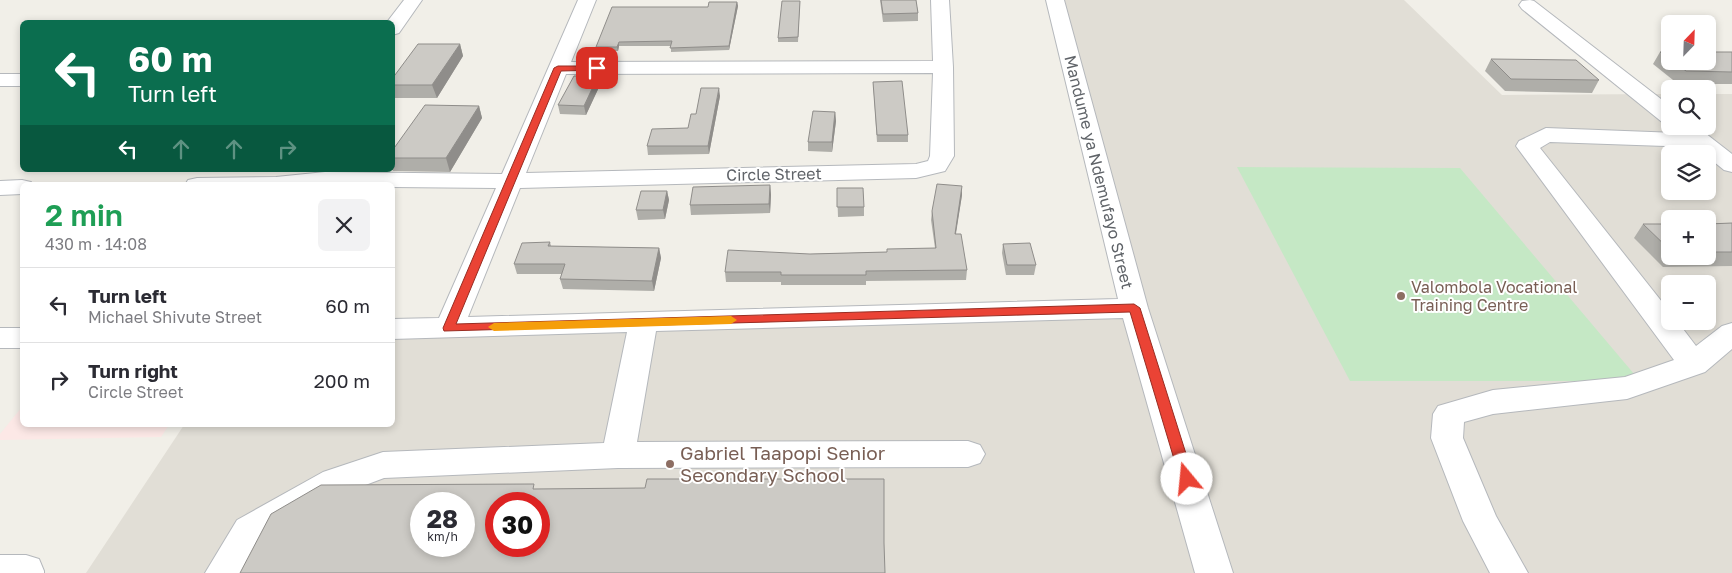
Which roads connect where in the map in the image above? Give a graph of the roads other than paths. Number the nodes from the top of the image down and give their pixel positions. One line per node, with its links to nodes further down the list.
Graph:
1 (413, 0): 6 (street)
2 (587, 0): 8 (street)
3 (940, 0): 7 (street, Circle Street)
4 (1055, 0): 20 (street, Mandume ya Ndemufayo Street)
5 (1528, 5): 11 (street)
6 (395, 25)
7 (943, 67): 8 (street); 16 (street, Circle Street)
8 (558, 68): 16 (street)
9 (0, 80): 10 (street)
10 (20, 80)
11 (1661, 110)
12 (1661, 133): 27 (street)
13 (1693, 135): 14 (street)
14 (1732, 165)
15 (280, 180): 16 (street); 17 (street)
16 (511, 181): 22 (street)
17 (247, 182)
18 (0, 188): 19 (street)
19 (20, 188)
20 (1134, 308): 21 (street); 31 (street, Mandume ya Ndemufayo Street)
21 (642, 322): 22 (street); 28 (street)
22 (448, 328): 23 (street)
23 (395, 329)
24 (1732, 333): 27 (street)
25 (0, 338): 26 (street)
26 (20, 338)
27 (1694, 364): 32 (street)
28 (618, 454): 29 (street); 30 (street)
29 (968, 454)
30 (224, 573)
31 (1214, 573)
32 (1510, 573)

